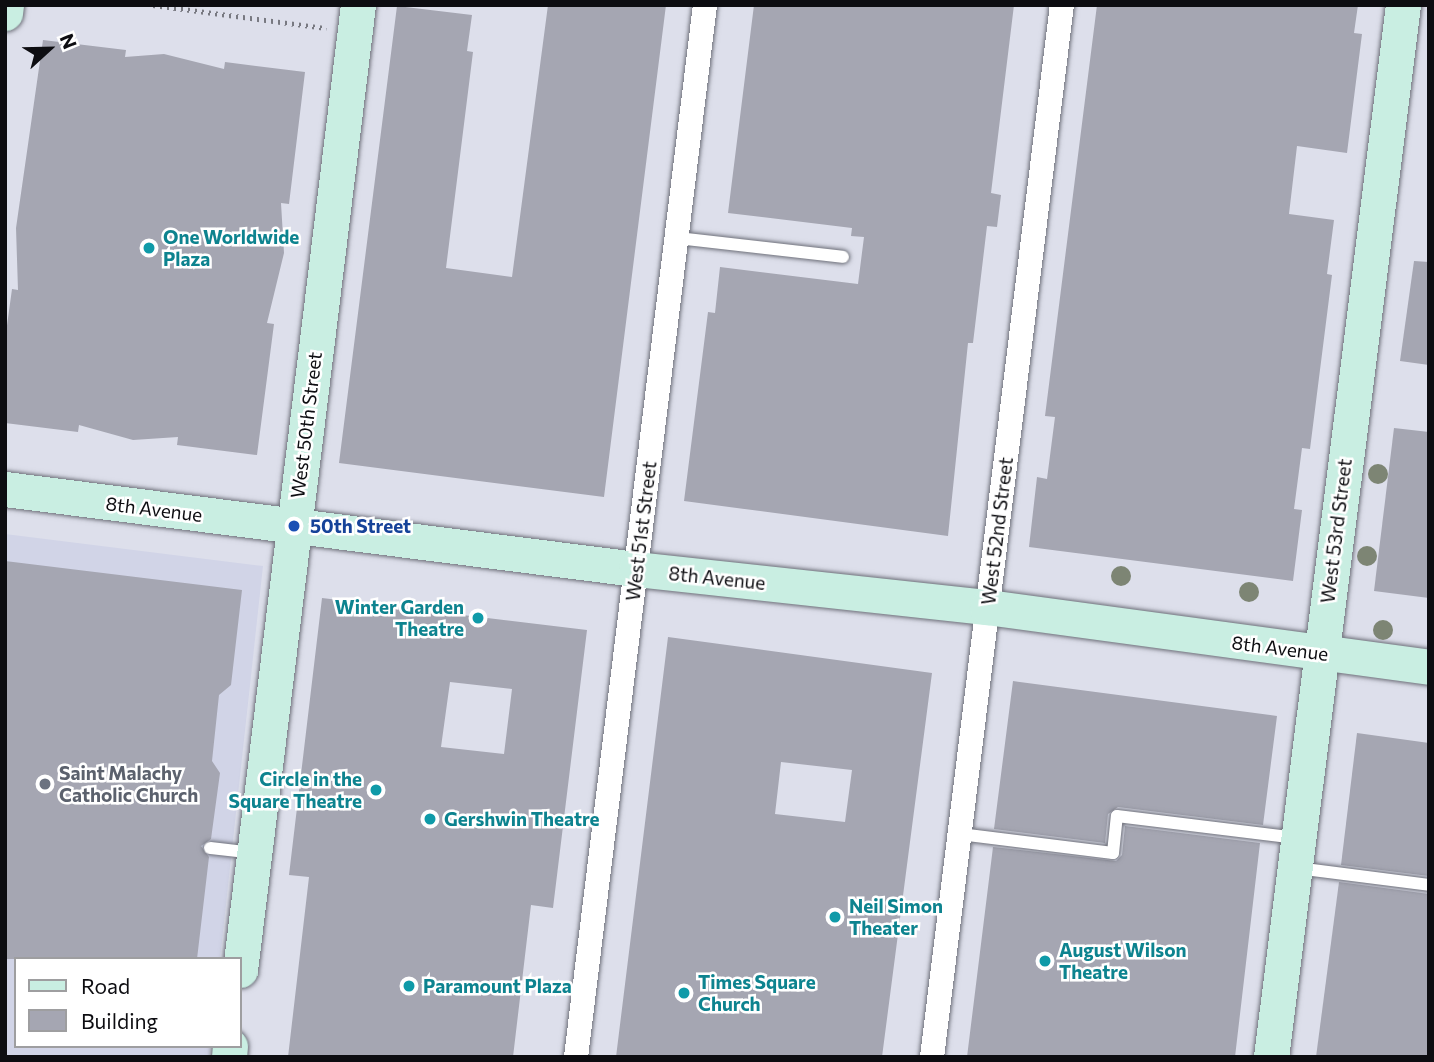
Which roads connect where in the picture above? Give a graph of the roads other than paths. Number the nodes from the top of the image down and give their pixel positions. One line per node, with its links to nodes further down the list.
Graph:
1 (6, 5): 5 (main road)
2 (705, 5): 7 (street, West 51st Street)
3 (1062, 5): 12 (street, West 52nd Street)
4 (1403, 5): 13 (main road, West 53rd Street)
5 (5, 13)
6 (356, 18): 10 (main road, West 50th Street)
7 (677, 238): 8 (lane); 11 (street, West 51st Street)
8 (843, 257)
9 (5, 489): 10 (main road, 8th Avenue)
10 (294, 527): 11 (main road, 8th Avenue); 17 (main road, West 50th Street)
11 (636, 569): 12 (main road, 8th Avenue); 21 (street, West 51st Street)
12 (987, 607): 13 (main road, 8th Avenue); 15 (street, West 52nd Street)
13 (1321, 653): 14 (main road, 8th Avenue); 18 (main road, West 53rd Street)
14 (1429, 667)
15 (960, 834): 18 (lane); 22 (street, West 52nd Street)
16 (210, 848): 17 (lane)
17 (254, 853): 20 (main road, West 50th Street)
18 (1296, 853): 19 (lane); 23 (main road, West 53rd Street)
19 (1429, 885)
20 (242, 957)
21 (576, 1057)
22 (932, 1057)
23 (1271, 1057)

